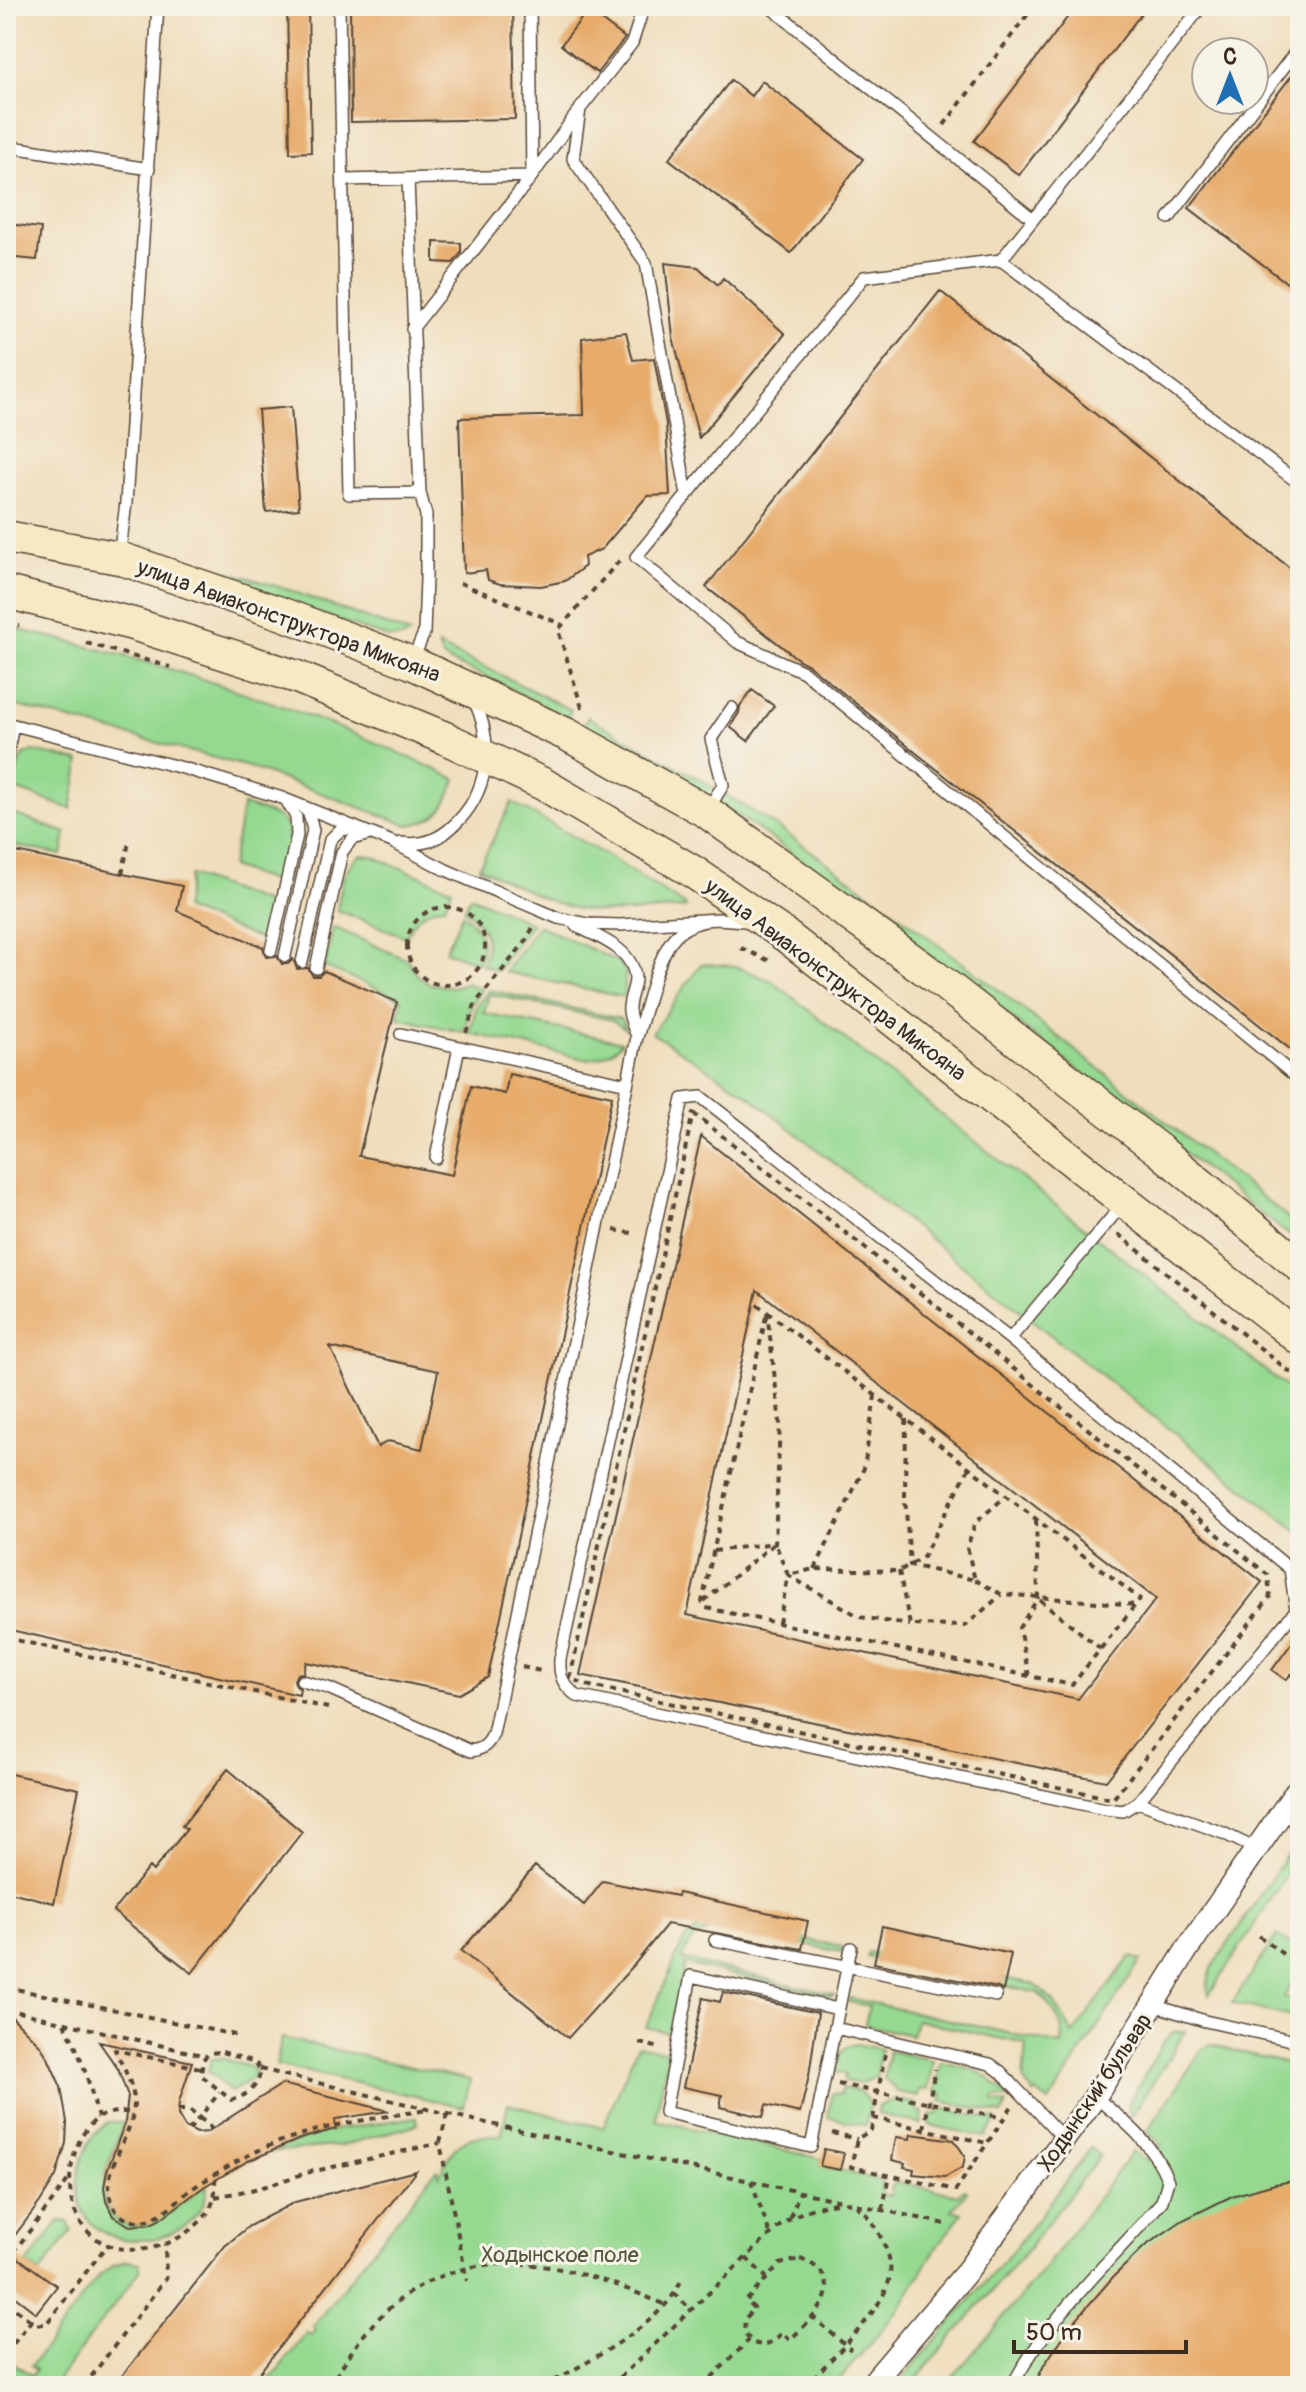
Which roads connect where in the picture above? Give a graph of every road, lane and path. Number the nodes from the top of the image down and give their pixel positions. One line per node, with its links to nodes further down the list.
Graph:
1 (158, 6): 12 (lane)
2 (339, 6): 15 (lane)
3 (530, 6): 13 (lane)
4 (644, 6): 9 (lane)
5 (769, 6): 10 (lane)
6 (1034, 6): 10 (path)
7 (1202, 6): 17 (lane)
8 (1300, 46): 16 (lane)
9 (580, 109): 13 (lane); 22 (lane)
10 (934, 139): 17 (lane)
11 (6, 146): 12 (lane)
12 (149, 169): 25 (lane)
13 (532, 176): 14 (lane); 19 (lane)
14 (408, 179): 15 (lane); 19 (lane)
15 (343, 180): 21 (lane)
16 (1169, 218)
17 (1033, 219): 18 (lane)
18 (1001, 260): 20 (lane); 22 (lane)
19 (412, 329): 21 (lane)
20 (1300, 484)
21 (420, 493): 32 (lane)
22 (687, 495): 24 (lane)
23 (6, 537): 25 (street, улица Авиаконструктора Микояна)
24 (636, 557): 29 (path); 61 (lane)
25 (119, 558): 32 (street, улица Авиаконструктора Микояна)
26 (460, 583): 29 (path)
27 (6, 592): 38 (street, улица Авиаконструктора Микояна)
28 (6, 623): 30 (path)
29 (561, 624): 35 (path)
30 (31, 629)
31 (73, 639): 33 (path)
32 (412, 663): 34 (street, улица Авиаконструктора Микояна)
33 (182, 671)
34 (449, 679): 38 (lane); 42 (street, улица Авиаконструктора Микояна)
35 (582, 708)
36 (732, 708): 42 (lane)
37 (10, 724): 39 (lane); 40 (lane)
38 (485, 757): 46 (lane); 52 (street, улица Авиаконструктора Микояна)
39 (6, 761)
40 (282, 798): 41 (lane); 53 (lane)
41 (298, 804): 43 (lane); 54 (lane)
42 (707, 812): 65 (street, улица Авиаконструктора Микояна)
43 (357, 828): 44 (lane); 55 (lane)
44 (378, 836): 46 (lane); 56 (lane)
45 (129, 842): 47 (path)
46 (392, 842): 48 (lane)
47 (122, 874)
48 (541, 911): 49 (lane); 60 (path)
49 (558, 918): 50 (lane); 59 (lane)
50 (705, 921): 52 (lane); 59 (lane)
51 (741, 948): 52 (path)
52 (779, 949): 64 (street, улица Авиаконструктора Микояна)
53 (271, 950)
54 (285, 956)
55 (302, 962)
56 (316, 968)
57 (441, 986): 57 (path)
58 (401, 1034): 60 (lane)
59 (637, 1037): 62 (lane)
60 (462, 1041): 62 (lane); 63 (lane)
61 (1300, 1080)
62 (627, 1084): 91 (lane)
63 (436, 1158)
64 (1115, 1212): 68 (lane); 69 (street, улица Авиаконструктора Микояна); 70 (path)
65 (1300, 1266)
66 (755, 1303): 67 (path)
67 (767, 1312): 71 (path); 76 (path); 77 (path)
68 (1010, 1339): 93 (lane); 97 (lane)
69 (1300, 1339)
70 (1300, 1380)
71 (875, 1396): 72 (path); 79 (path)
72 (906, 1419): 73 (path); 78 (path)
73 (969, 1468): 74 (path); 78 (path)
74 (1006, 1496): 75 (path); 82 (path)
75 (1036, 1519): 84 (path); 86 (path)
76 (775, 1543): 77 (path); 81 (path); 85 (path)
77 (714, 1551): 85 (path)
78 (910, 1565): 80 (path); 82 (path)
79 (814, 1569): 80 (path); 81 (path)
80 (899, 1571): 88 (path)
81 (788, 1575): 87 (path); 88 (path)
82 (975, 1580): 83 (path)
83 (1001, 1594): 84 (path); 88 (path)
84 (1038, 1598): 86 (path); 90 (path); 92 (path)
85 (702, 1602): 87 (path)
86 (1135, 1605): 90 (path)
87 (779, 1623): 92 (path)
88 (910, 1625)
89 (6, 1638): 95 (path)
90 (1101, 1649): 92 (path)
91 (506, 1664): 93 (path); 94 (lane)
92 (1029, 1676)
93 (565, 1677): 93 (path); 97 (lane)
94 (302, 1681)
95 (340, 1711)
96 (1300, 1786): 98 (street, Ходынский бульвар)
97 (1138, 1802): 98 (lane)
98 (1256, 1849): 106 (street, Ходынский бульвар)
99 (1259, 1936): 103 (path)
100 (715, 1940): 102 (lane)
101 (851, 1948): 102 (lane)
102 (847, 1966): 105 (lane); 108 (lane)
103 (1300, 1967)
104 (6, 1987): 111 (path)
105 (996, 1996)
106 (1153, 2005): 113 (lane); 122 (street, Ходынский бульвар)
107 (6, 2009): 109 (path)
108 (838, 2009): 110 (lane); 135 (lane)
109 (63, 2022): 115 (path); 128 (path)
110 (835, 2028): 112 (lane); 118 (lane)
111 (235, 2035)
112 (887, 2040): 114 (lane); 120 (path)
113 (1300, 2042)
114 (939, 2051): 121 (lane); 123 (path)
115 (206, 2056): 116 (path); 117 (path)
116 (200, 2068): 119 (path); 125 (path)
117 (260, 2069): 119 (path); 125 (path)
118 (824, 2080): 120 (path); 135 (lane)
119 (220, 2092): 131 (path)
120 (878, 2092): 123 (path); 129 (path)
121 (1021, 2094): 130 (path); 137 (lane)
122 (1095, 2097): 137 (street, Ходынский бульвар); 176 (lane)
123 (929, 2102): 130 (path); 132 (path)
124 (178, 2110): 131 (path)
125 (429, 2110): 127 (path)
126 (128, 2112): 128 (path)
127 (447, 2114): 138 (path); 143 (path)
128 (98, 2118): 141 (path)
129 (873, 2118): 132 (path); 136 (path)
130 (1004, 2118): 139 (path)
131 (200, 2119): 133 (path); 134 (path)
132 (924, 2129): 139 (path)
133 (189, 2130)
134 (211, 2130)
135 (815, 2130): 136 (path)
136 (857, 2139): 140 (path)
137 (1064, 2139): 175 (street, Ходынский бульвар)
138 (440, 2143): 145 (path); 155 (path)
139 (987, 2143): 140 (path)
140 (890, 2176): 147 (path)
141 (71, 2177): 152 (path); 154 (path)
142 (215, 2180): 145 (path)
143 (751, 2181): 144 (path); 150 (path)
144 (800, 2192): 146 (path); 148 (path)
145 (215, 2197): 151 (path)
146 (852, 2204): 147 (path); 148 (path); 166 (path)
147 (882, 2210): 149 (path)
148 (788, 2219): 150 (path)
149 (946, 2224)
150 (770, 2234): 153 (path)
151 (165, 2244): 152 (path); 169 (path)
152 (107, 2245): 164 (path)
153 (746, 2258): 156 (path); 162 (path)
154 (6, 2262)
155 (464, 2269): 158 (path); 161 (path); 170 (path)
156 (767, 2278): 163 (path); 165 (path)
157 (681, 2280): 159 (path)
158 (467, 2281)
159 (674, 2293): 161 (path); 162 (path)
160 (6, 2302): 164 (path)
161 (663, 2304): 171 (path)
162 (692, 2311): 172 (path)
163 (812, 2316): 165 (path); 166 (path)
164 (31, 2321): 168 (path)
165 (749, 2340): 173 (path)
166 (844, 2345): 167 (path); 174 (path)
167 (851, 2350)
168 (6, 2353)
169 (84, 2386)
170 (329, 2386)
171 (544, 2386)
172 (611, 2386)
173 (703, 2386)
174 (805, 2386)
175 (870, 2386)
176 (1012, 2386)

